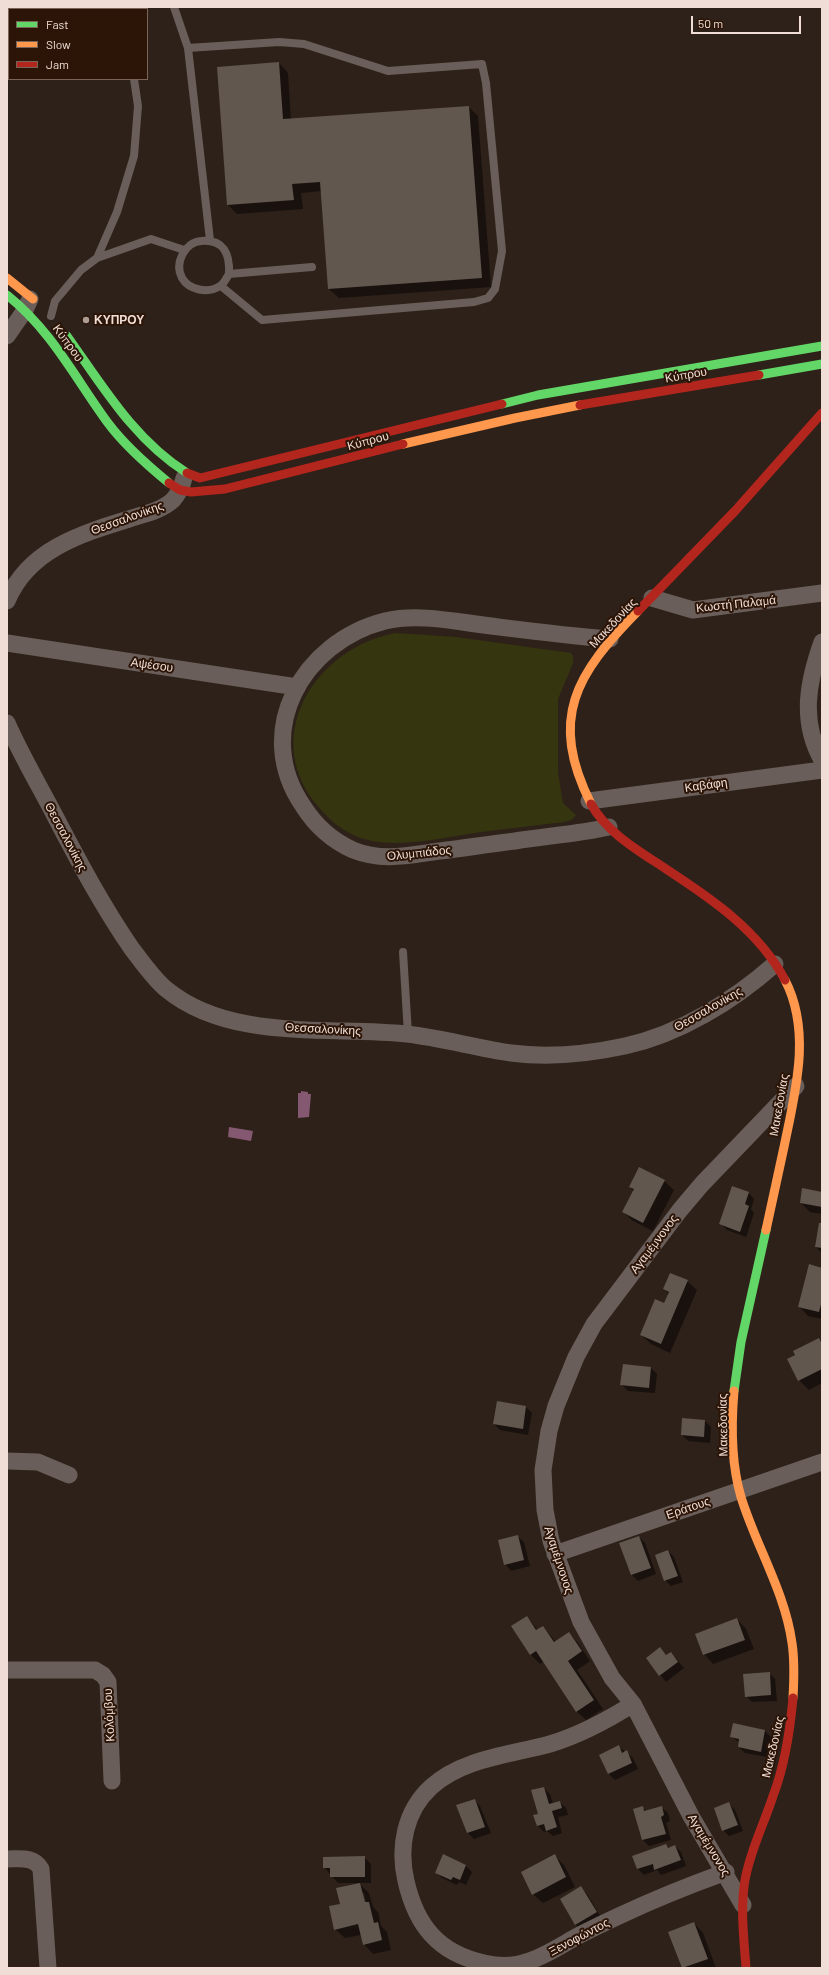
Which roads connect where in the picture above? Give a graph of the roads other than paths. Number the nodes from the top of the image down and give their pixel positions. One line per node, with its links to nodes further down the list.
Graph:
1 (174, 7): 2 (lane)
2 (188, 48): 4 (lane); 10 (lane)
3 (134, 80): 6 (lane)
4 (210, 240): 5 (lane); 8 (lane)
5 (184, 250): 6 (lane); 10 (lane)
6 (98, 258): 13 (lane)
7 (312, 267): 8 (lane)
8 (229, 274): 10 (lane)
9 (7, 278): 12 (main road, Κύπρου)
10 (220, 286)
11 (7, 295): 12 (main road, Κύπρου)
12 (28, 304): 13 (main road, Κύπρου); 14 (street); 22 (main road, Κύπρου)
13 (56, 322): 21 (main road, Κύπρου)
14 (7, 336)
15 (822, 346): 21 (main road, Κύπρου)
16 (822, 364): 17 (main road, Κύπρου)
17 (803, 368): 18 (main road); 22 (main road, Κύπρου)
18 (822, 372)
19 (822, 408): 20 (main road, Μακεδονίας)
20 (820, 415): 24 (main road, Μακεδονίας)
21 (186, 474): 22 (street, Θεσσαλονίκης)
22 (180, 490): 25 (street, Θεσσαλονίκης)
23 (822, 594): 24 (street, Κωστή Παλαμά)
24 (652, 598): 26 (main road, Μακεδονίας)
25 (7, 601)
26 (610, 639): 29 (street, Ολυμπιάδος); 33 (main road, Μακεδονίας)
27 (822, 642): 31 (street)
28 (7, 643): 29 (street, Αψέσου)
29 (297, 686): 34 (street, Ολυμπιάδος)
30 (7, 723): 37 (street, Θεσσαλονίκης)
31 (822, 760)
32 (822, 770): 33 (street, Καβάφη)
33 (589, 801): 34 (main road, Μακεδονίας)
34 (609, 827): 36 (main road, Μακεδονίας)
35 (403, 952): 37 (lane)
36 (775, 964): 37 (street, Θεσσαλονίκης); 38 (main road, Μακεδονίας)
37 (408, 1034)
38 (796, 1086): 42 (main road, Μακεδονίας); 43 (street, Αγαμέμνονος)
39 (7, 1461): 41 (street)
40 (822, 1462): 42 (street, Εράτους)
41 (69, 1475)
42 (740, 1491): 43 (street, Εράτους); 49 (main road, Μακεδονίας)
43 (555, 1554): 45 (street, Αγαμέμνονος)
44 (7, 1670): 46 (street, Κολόμβου)
45 (633, 1704): 48 (street, Αγαμέμνονος); 48 (street, Ξενοφώντος)
46 (112, 1781)
47 (7, 1859): 50 (street)
48 (726, 1872): 49 (street, Αγαμέμνονος)
49 (743, 1905): 51 (main road, Μακεδονίας)
50 (48, 1968)
51 (746, 1968)

